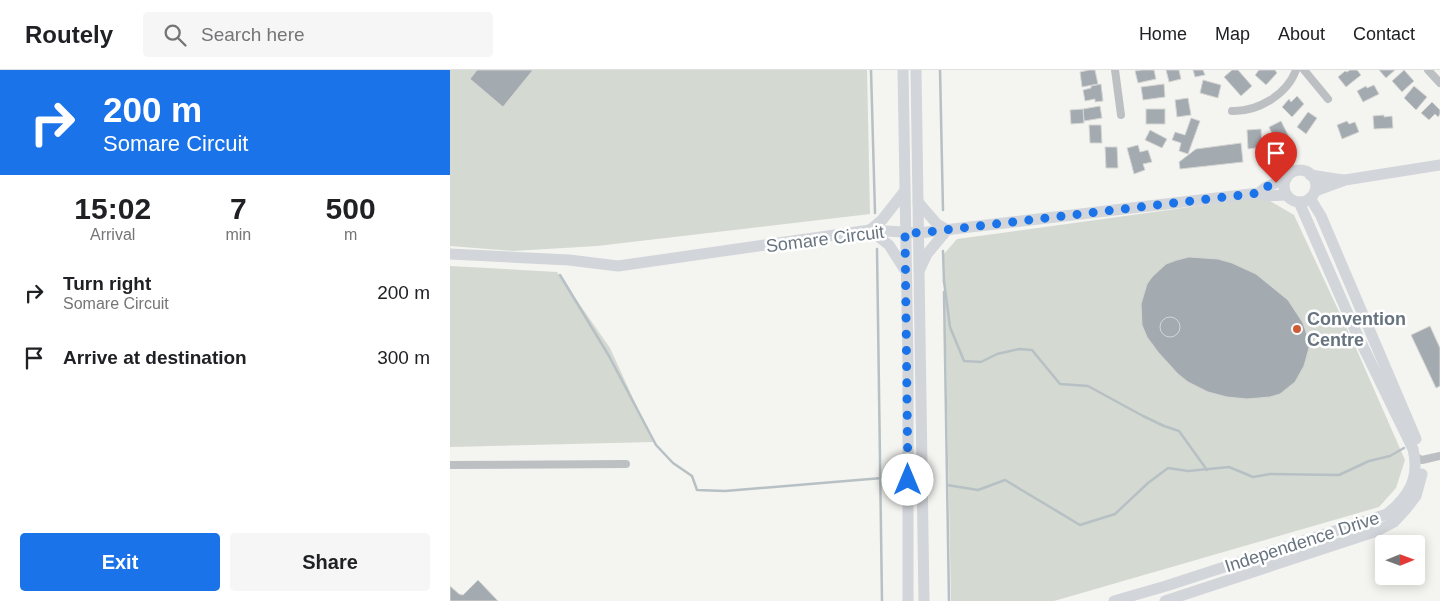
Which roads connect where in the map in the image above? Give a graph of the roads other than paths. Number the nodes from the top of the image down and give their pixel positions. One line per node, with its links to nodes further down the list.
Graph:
1 (903, 70): 15 (street)
2 (916, 70): 19 (street)
3 (1115, 70): 10 (street)
4 (1296, 70): 9 (street)
5 (1304, 70): 8 (street)
6 (1428, 70): 7 (street)
7 (1440, 83)
8 (1328, 99)
9 (1232, 110)
10 (1121, 115)
11 (1440, 165): 14 (street)
12 (1310, 175): 13 (street); 14 (street); 18 (street)
13 (1286, 179): 16 (street, Somare Circuit); 17 (street)
14 (1345, 180): 18 (street)
15 (904, 192): 20 (street); 22 (street)
16 (1259, 193): 17 (street, Somare Circuit); 21 (street, Somare Circuit)
17 (1286, 195): 18 (street)
18 (1308, 197): 28 (street, Independence Drive)
19 (918, 202): 21 (street); 23 (street)
20 (870, 230): 22 (street, Somare Circuit); 24 (street, Somare Circuit); 26 (street)
21 (947, 230): 23 (street, Somare Circuit); 25 (street)
22 (905, 232): 23 (street, Somare Circuit); 26 (street)
23 (919, 233): 25 (street)
24 (450, 254)
25 (919, 270): 32 (street)
26 (906, 272): 31 (street)
27 (1440, 456): 28 (street)
28 (1418, 459): 33 (street, Independence Drive); 34 (street, Independence Drive)
29 (626, 464): 30 (street)
30 (450, 465)
31 (908, 600)
32 (924, 601)
33 (1114, 601)
34 (1165, 601)

